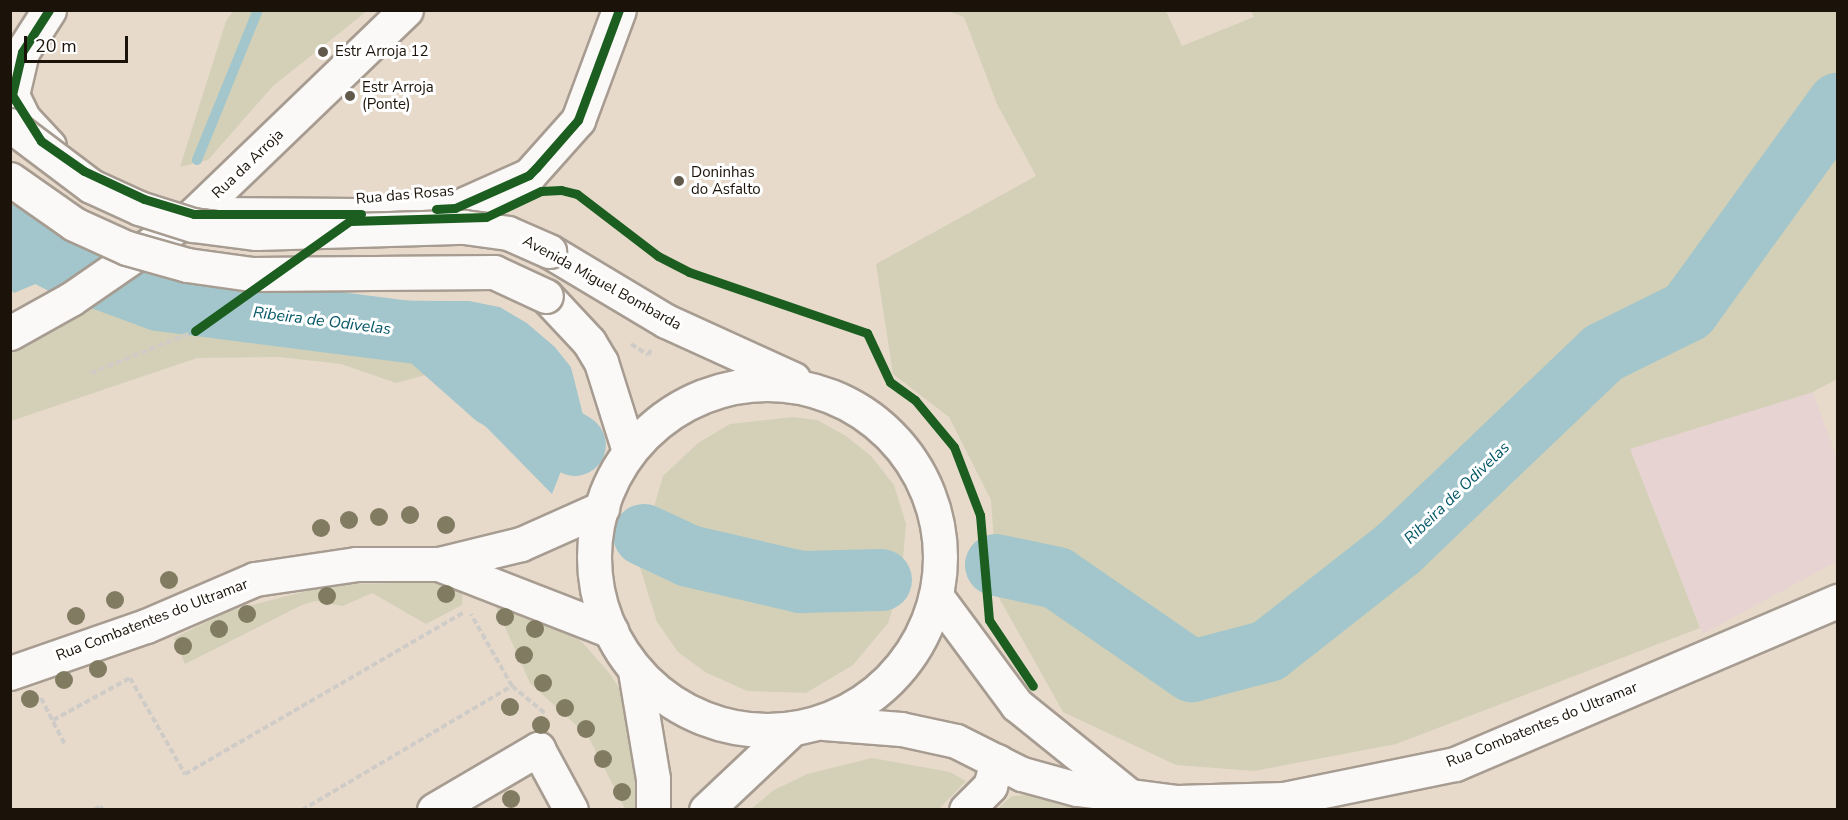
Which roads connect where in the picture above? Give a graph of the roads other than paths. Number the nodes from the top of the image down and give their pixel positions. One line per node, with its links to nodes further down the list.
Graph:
1 (49, 10): 6 (main road, Rua das Rosas)
2 (406, 10): 6 (main road, Rua da Arroja)
3 (619, 10): 6 (main road, Rua das Rosas)
4 (10, 125): 8 (main road, Avenida Miguel Bombarda, bridge)
5 (10, 179): 9 (main road, bridge)
6 (187, 219): 7 (main road, Rua da Arroja)
7 (10, 333)
8 (814, 388): 9 (main road); 12 (main road, Avenida Miguel Bombarda)
9 (629, 451): 10 (main road)
10 (602, 508): 11 (main road, Rua Combatentes do Ultramar); 14 (main road)
11 (439, 564): 14 (main road, Rua Combatentes do Ultramar); 15 (main road, Rua Combatentes do Ultramar)
12 (937, 597): 17 (main road, Avenida Miguel Bombarda); 20 (main road, Rua Combatentes do Ultramar)
13 (1838, 601): 20 (main road, Rua Combatentes do Ultramar)
14 (611, 631): 16 (main road)
15 (18, 671)
16 (635, 671): 18 (main road); 23 (main road)
17 (824, 723): 18 (main road); 19 (main road, Rua Combatentes do Ultramar)
18 (791, 730): 24 (main road)
19 (997, 761): 20 (main road, Rua Combatentes do Ultramar); 25 (main road)
20 (1126, 793)
21 (434, 810): 22 (main road)
22 (571, 810)
23 (653, 810)
24 (706, 810)
25 (966, 810)

